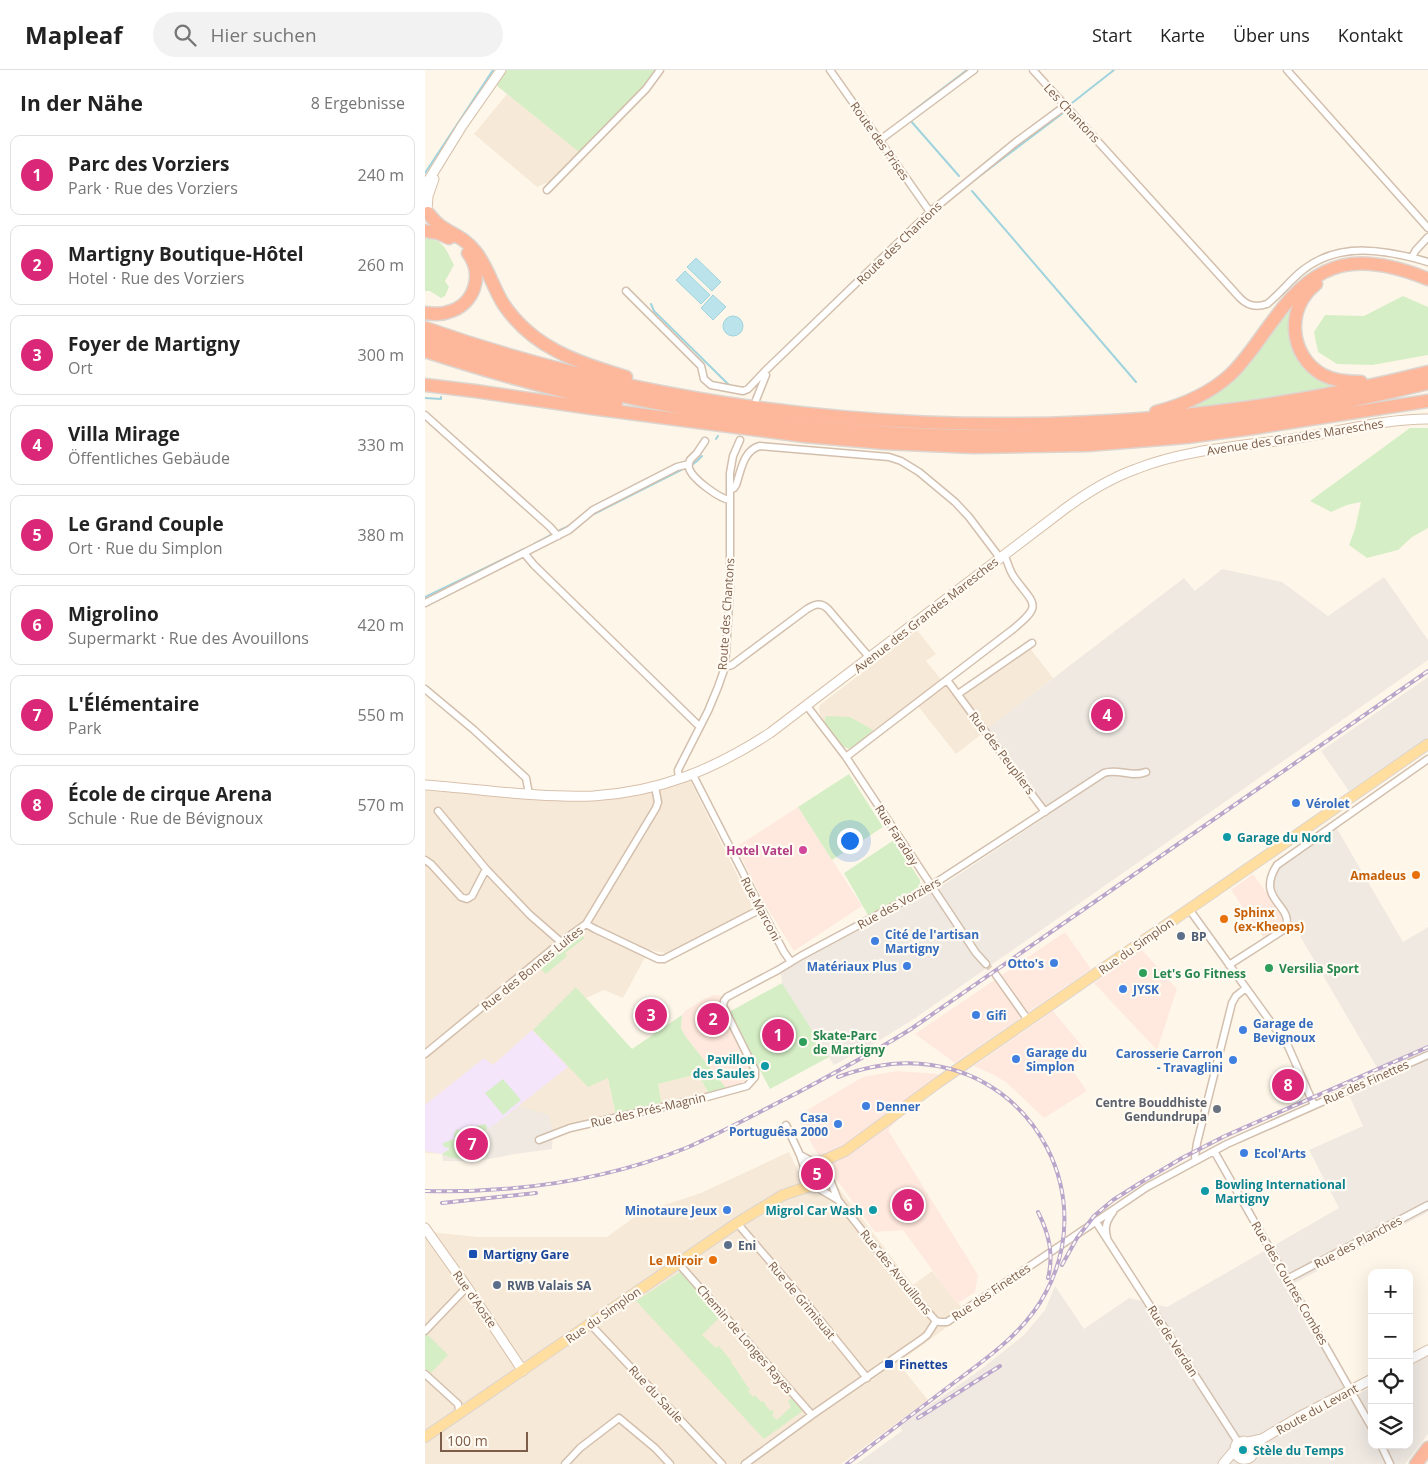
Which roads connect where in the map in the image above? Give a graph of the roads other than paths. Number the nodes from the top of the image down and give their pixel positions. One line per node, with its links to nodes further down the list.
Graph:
1 (501, 70): 9 (main road)
2 (661, 70): 11 (street)
3 (830, 70): 8 (street, Route des Prises)
4 (974, 70): 8 (street)
5 (1033, 70): 7 (street, Les Chantons)
6 (1289, 72): 15 (street)
7 (1065, 106): 13 (street, Route des Chantons); 18 (street, Les Chantons)
8 (880, 140): 13 (street, Route des Prises)
9 (436, 170): 10 (main road); 12 (main road)
10 (425, 186)
11 (547, 190)
12 (427, 210): 14 (main road); 35 (highway)
13 (930, 212): 27 (street, Route des Chantons)
14 (425, 227)
15 (1428, 228)
16 (425, 231): 23 (highway)
17 (1428, 237): 18 (street)
18 (1412, 258): 19 (street)
19 (1428, 262)
20 (1428, 279): 39 (highway)
21 (1428, 286): 29 (highway)
22 (626, 291): 27 (street)
23 (425, 313)
24 (425, 328): 35 (highway)
25 (425, 340): 30 (highway)
26 (425, 350): 40 (highway)
27 (765, 371): 33 (street, Route des Chantons)
28 (1428, 372): 29 (highway)
29 (1413, 376): 39 (highway)
30 (1428, 383)
31 (425, 385): 40 (highway)
32 (1428, 392): 37 (highway)
33 (756, 400)
34 (1428, 400): 37 (highway)
35 (730, 403): 39 (highway)
36 (425, 415): 46 (street)
37 (1315, 418): 40 (highway)
38 (1428, 419): 48 (main road, Avenue des Grandes Maresches)
39 (1095, 421)
40 (776, 432)
41 (740, 440): 44 (street, Route des Chantons)
42 (705, 441): 43 (street)
43 (689, 464): 45 (street); 46 (street)
44 (731, 490): 45 (street, Route des Chantons); 48 (street)
45 (730, 500): 52 (street, Route des Chantons)
46 (558, 536): 47 (street)
47 (524, 552): 49 (street); 57 (street)
48 (1002, 557): 51 (main road, Avenue des Grandes Maresches); 53 (street)
49 (425, 603)
50 (1032, 643): 55 (street)
51 (870, 658): 52 (street); 56 (main road, Avenue des Grandes Maresches)
52 (725, 667): 57 (street, Route des Chantons)
53 (947, 680): 55 (street, Rue des Peupliers); 59 (street)
54 (425, 689): 66 (street)
55 (958, 694): 68 (street, Rue des Peupliers)
56 (807, 706): 59 (street, Rue Faraday); 62 (main road, Avenue des Grandes Maresches)
57 (700, 727): 63 (street, Route des Chantons)
58 (1428, 744): 73 (main road, Rue du Simplon)
59 (846, 757): 71 (street, Rue Faraday)
60 (1428, 759): 78 (street)
61 (1146, 772): 68 (street, Rue des Vorziers)
62 (693, 774): 63 (main road, Avenue des Grandes Maresches); 72 (street, Rue Marconi)
63 (679, 779): 65 (main road, Avenue des Grandes Maresches)
64 (425, 785): 66 (main road, Avenue des Grandes Maresches)
65 (655, 787): 66 (main road, Avenue des Grandes Maresches); 74 (street, Rue des Bonnes Luites)
66 (529, 794)
67 (438, 811): 70 (street)
68 (1045, 812): 71 (street, Rue des Vorziers)
69 (425, 860): 70 (street)
70 (487, 869): 75 (street)
71 (931, 886): 76 (street, Rue des Vorziers); 77 (street, Rue Faraday)
72 (761, 909): 74 (street); 76 (street, Rue Marconi)
73 (1189, 909): 78 (street); 81 (main road, Rue du Simplon)
74 (586, 924): 75 (street, Rue des Bonnes Luites)
75 (561, 942): 82 (street, Rue des Bonnes Luites)
76 (791, 962): 84 (street, Rue des Vorziers)
77 (986, 964)
78 (1229, 965): 80 (street)
79 (996, 975): 81 (street)
80 (1246, 988): 85 (street); 91 (street)
81 (1028, 1020): 88 (main road, Rue du Simplon)
82 (425, 1054)
83 (1428, 1055): 85 (street, Rue des Finettes)
84 (755, 1078): 87 (street, Rue des Prés-Magnin)
85 (1314, 1105): 89 (street, Rue des Finettes)
86 (786, 1124): 90 (street)
87 (539, 1140)
88 (845, 1151): 92 (main road, Rue du Simplon); 94 (main road, Rue du Simplon)
89 (1214, 1151): 91 (street, Rue des Finettes); 105 (street, Rue des Courtes Combes)
90 (801, 1155): 92 (street); 93 (street)
91 (1196, 1160): 99 (street, Rue des Finettes)
92 (816, 1163): 93 (main road); 94 (main road)
93 (805, 1171): 95 (main road); 96 (main road, Rue du Simplon)
94 (829, 1175): 95 (main road); 97 (street, Rue des Avouillons)
95 (813, 1186): 96 (main road, Rue du Simplon); 97 (street, Rue des Avouillons)
96 (783, 1194): 101 (main road, Rue du Simplon)
97 (838, 1200): 107 (street, Rue des Avouillons)
98 (1428, 1206): 105 (street, Rue des Planches)
99 (1114, 1209): 100 (street, Rue des Finettes); 103 (street)
100 (1096, 1222): 103 (street, Rue de Verdan); 107 (street, Rue des Finettes)
101 (737, 1223): 104 (main road, Rue du Simplon); 114 (street, Rue de Grimisuat)
102 (425, 1228): 106 (main road, Rue d'Aoste)
103 (1108, 1240): 123 (street, Rue de Verdan)
104 (678, 1263): 108 (main road, Rue du Simplon); 117 (street, Chemin de Longes Rayes)
105 (1287, 1279): 116 (street, Rue des Courtes Combes)
106 (467, 1287): 109 (street); 112 (main road, Rue d'Aoste)
107 (936, 1321): 114 (street, Rue des Finettes)
108 (590, 1324): 112 (main road, Rue du Simplon); 127 (street, Rue du Saule)
109 (425, 1331)
110 (1428, 1350): 111 (main road)
111 (1411, 1359)
112 (523, 1371): 118 (main road, Rue du Simplon)
113 (425, 1374): 118 (street)
114 (867, 1378): 117 (street, Rue des Finettes)
115 (1368, 1381): 116 (main road, Route du Levant)
116 (1350, 1390): 119 (street, Rue des Courtes Combes); 123 (main road, Route du Levant)
117 (812, 1415): 128 (street, Rue des Finettes)
118 (458, 1416): 120 (main road, Rue du Simplon)
119 (1368, 1421)
120 (425, 1437)
121 (1428, 1448): 130 (highway)
122 (1383, 1449): 129 (street)
123 (1245, 1452): 124 (main road)
124 (1224, 1463)
125 (565, 1464): 126 (street)
126 (670, 1464)
127 (722, 1464)
128 (745, 1464)
129 (1390, 1464)
130 (1416, 1464)

